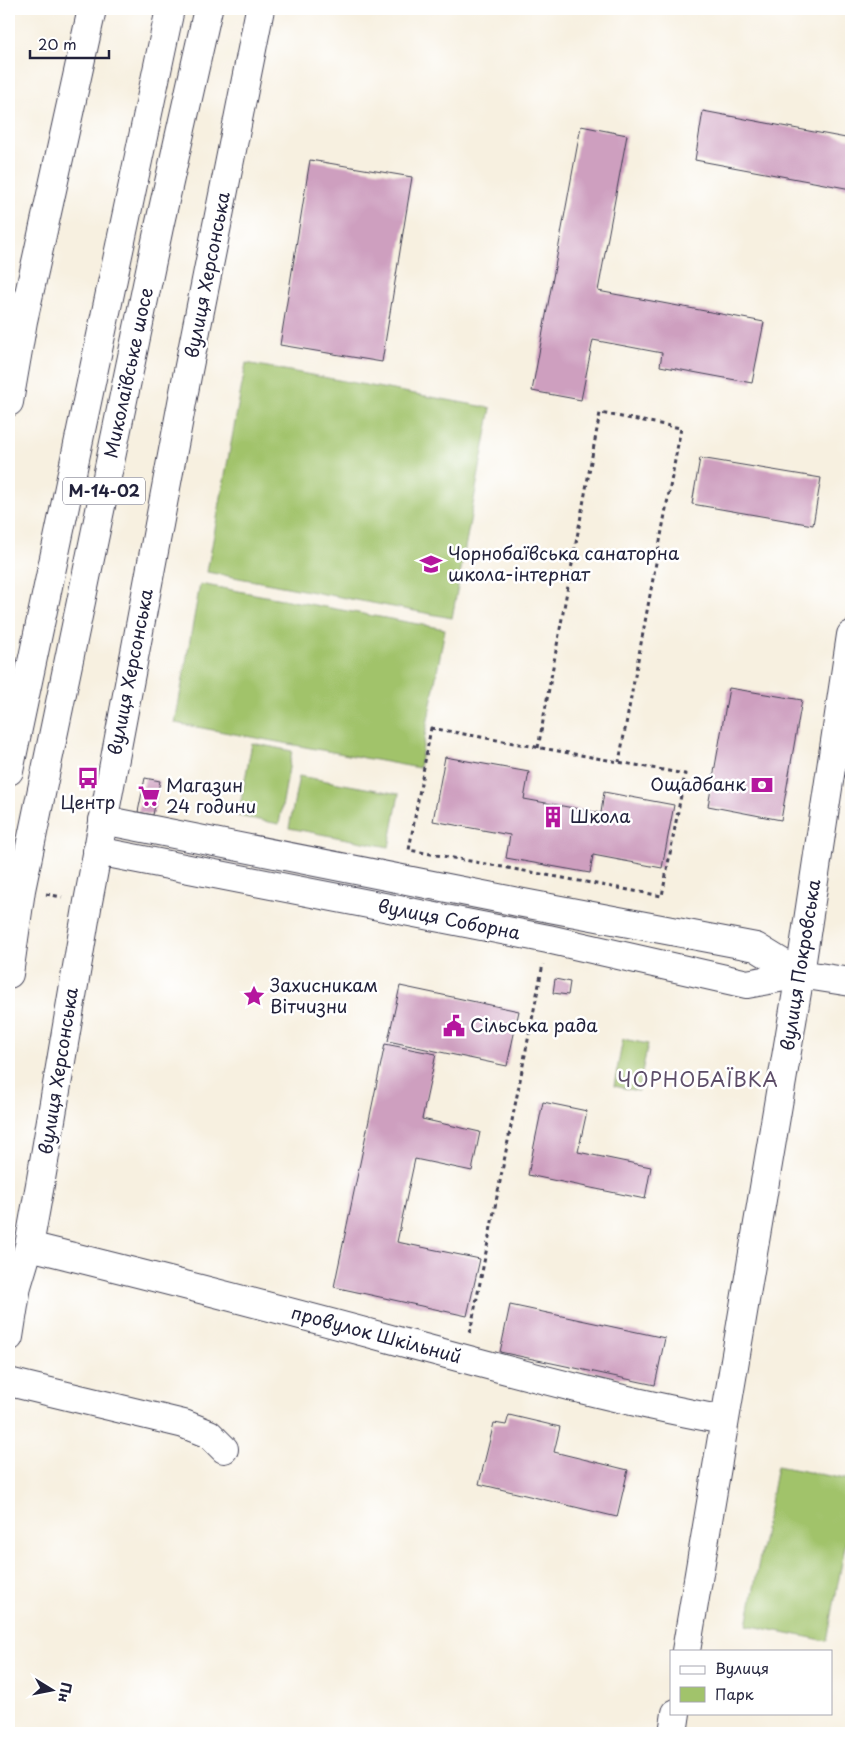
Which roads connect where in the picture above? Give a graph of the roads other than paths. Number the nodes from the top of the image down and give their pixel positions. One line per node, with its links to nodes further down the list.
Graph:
1 (92, 9): 5 (street)
2 (170, 9): 7 (street, Миколаївське шосе / М-14-02)
3 (208, 9): 10 (street, Миколаївське шосе / М-14-02)
4 (260, 9): 8 (street, вулиця Херсонська)
5 (9, 402)
6 (851, 635): 11 (street, вулиця Покровська)
7 (9, 771)
8 (103, 820): 9 (street, вулиця Херсонська); 11 (street, вулиця Соборна)
9 (97, 851): 11 (street, вулиця Соборна); 13 (street, вулиця Херсонська)
10 (9, 974)
11 (800, 974): 12 (street, вулиця Соборна); 16 (street, вулиця Покровська)
12 (851, 982)
13 (29, 1246): 14 (street, вулиця Херсонська); 16 (street, провулок Шкільний)
14 (9, 1337)
15 (9, 1382): 17 (street)
16 (722, 1431): 18 (street, вулиця Покровська)
17 (224, 1449)
18 (686, 1650)
19 (676, 1714): 20 (street)
20 (673, 1733)

